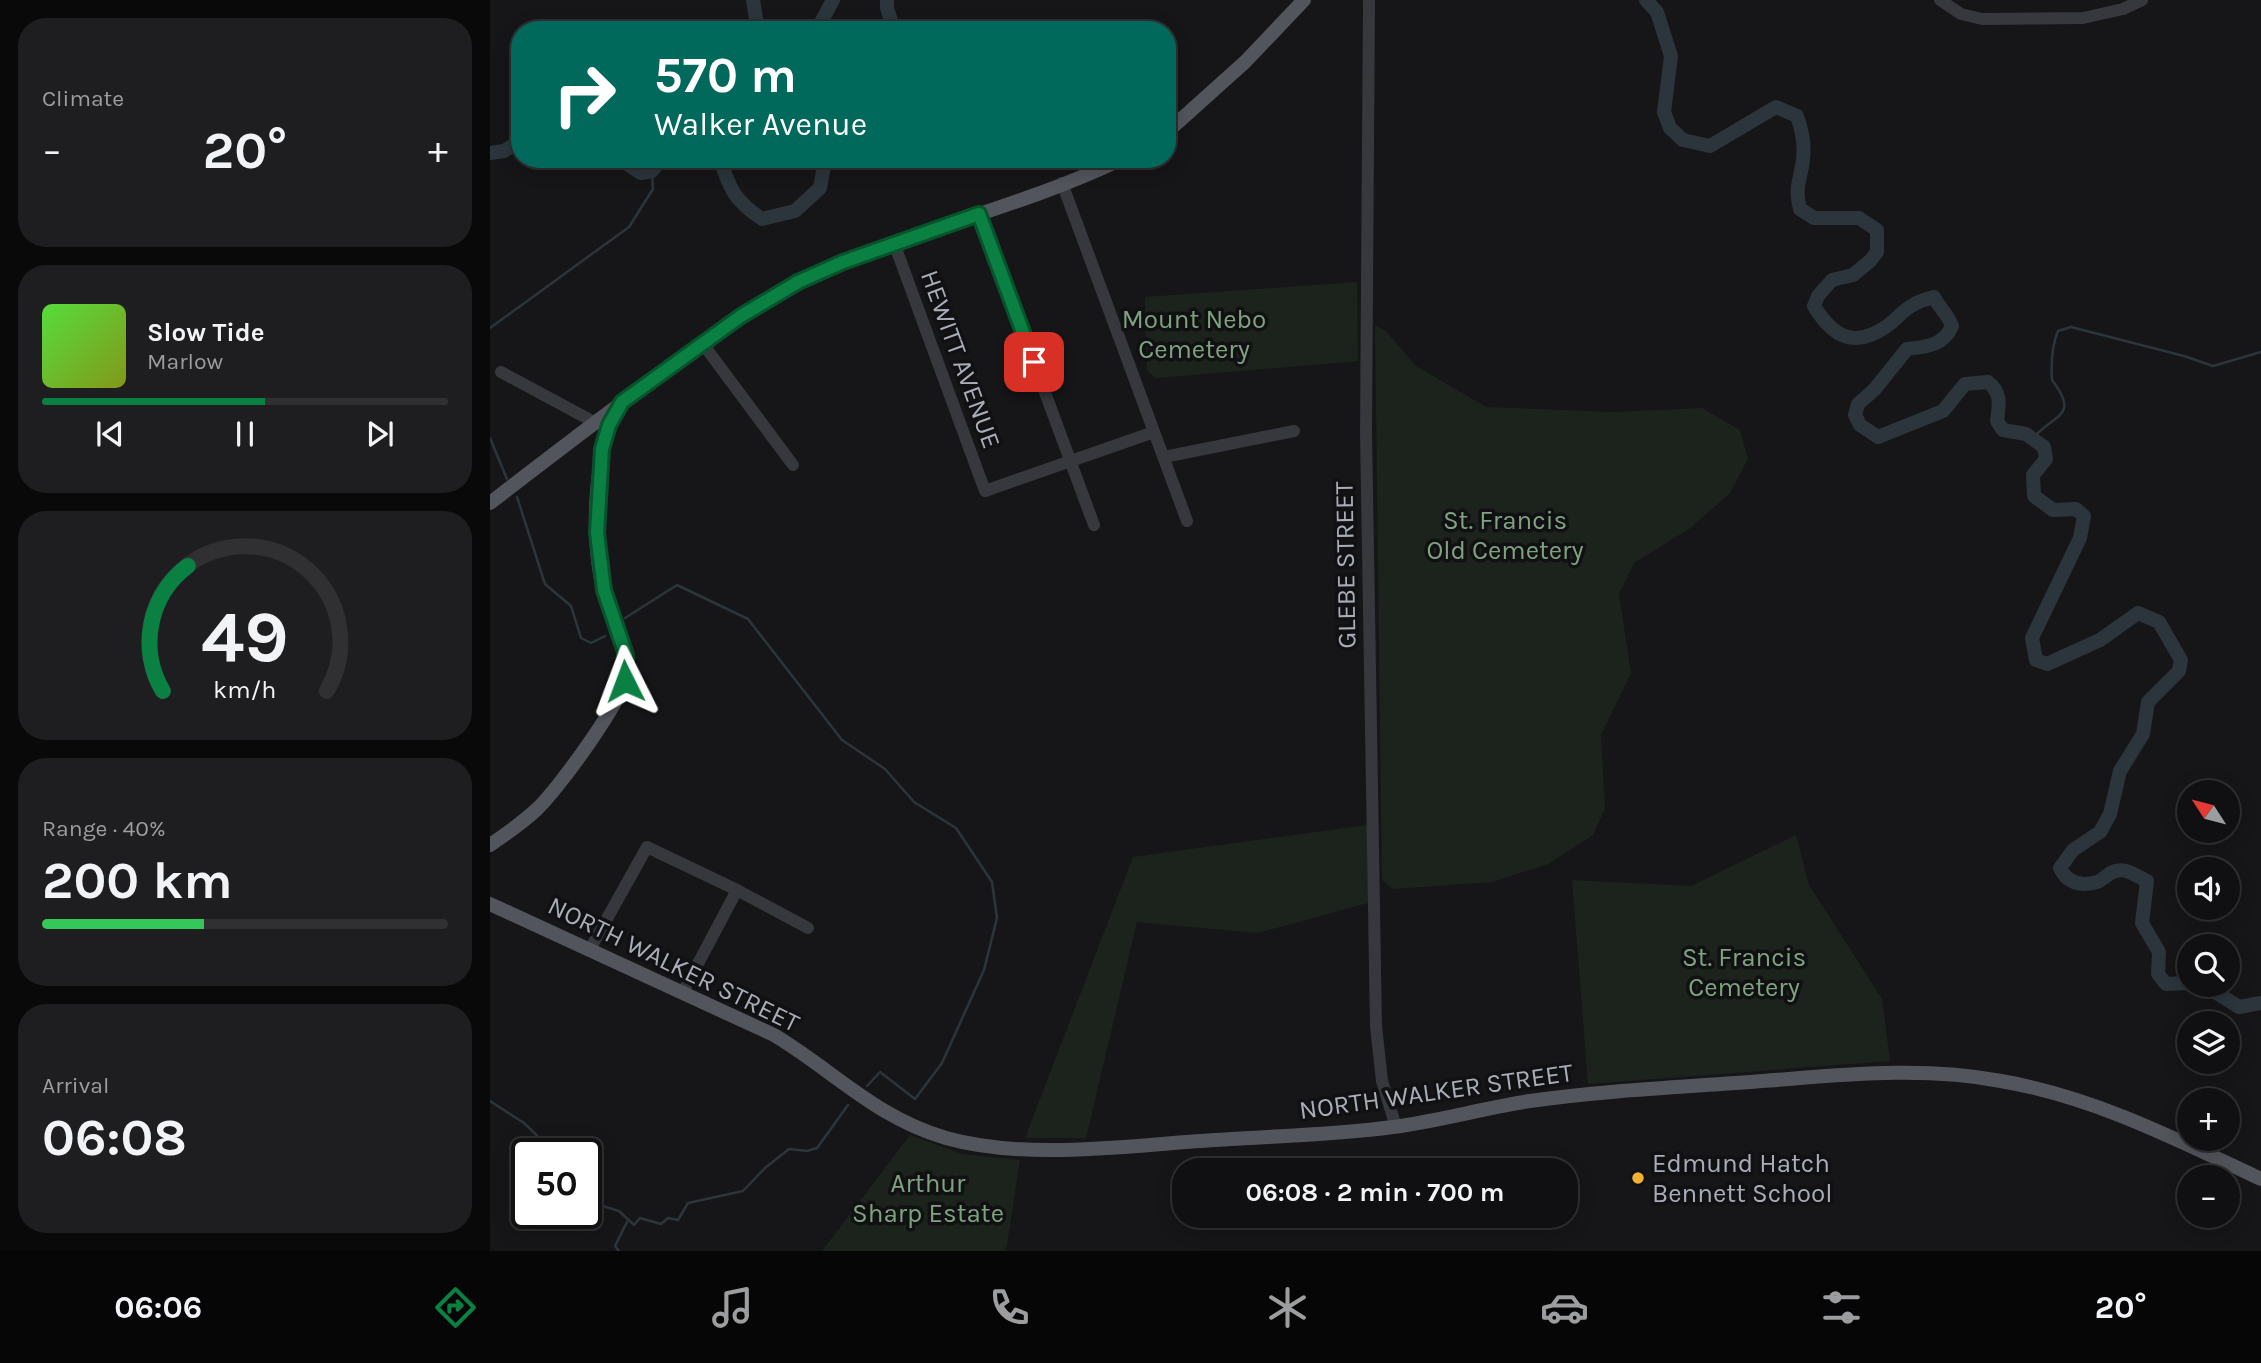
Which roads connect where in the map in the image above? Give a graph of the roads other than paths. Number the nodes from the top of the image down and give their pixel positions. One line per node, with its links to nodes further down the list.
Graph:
1 (1304, 0): 5 (main road)
2 (1368, 0): 28 (street, GLEBE STREET)
3 (1940, 0): 4 (street)
4 (2142, 0)
5 (1176, 124)
6 (1100, 168): 7 (main road)
7 (1062, 183): 8 (main road); 15 (street)
8 (979, 214): 9 (main road); 17 (street)
9 (894, 243): 10 (main road); 17 (street, HEWITT AVENUE)
10 (703, 344): 12 (main road); 18 (street)
11 (501, 372): 13 (street)
12 (622, 402): 13 (main road); 22 (main road)
13 (594, 422): 19 (main road)
14 (1294, 431): 16 (street)
15 (1154, 432): 16 (street); 17 (street)
16 (1164, 457): 20 (street)
17 (1070, 461): 21 (street)
18 (793, 466)
19 (490, 503)
20 (1188, 521)
21 (1094, 525)
22 (490, 845)
23 (737, 890): 25 (street); 26 (street); 27 (street)
24 (490, 904): 26 (main road, NORTH WALKER STREET)
25 (808, 928)
26 (590, 949): 27 (main road, NORTH WALKER STREET)
27 (683, 992): 28 (main road, NORTH WALKER STREET)
28 (1396, 1127): 29 (main road, NORTH WALKER STREET)
29 (2261, 1179)

